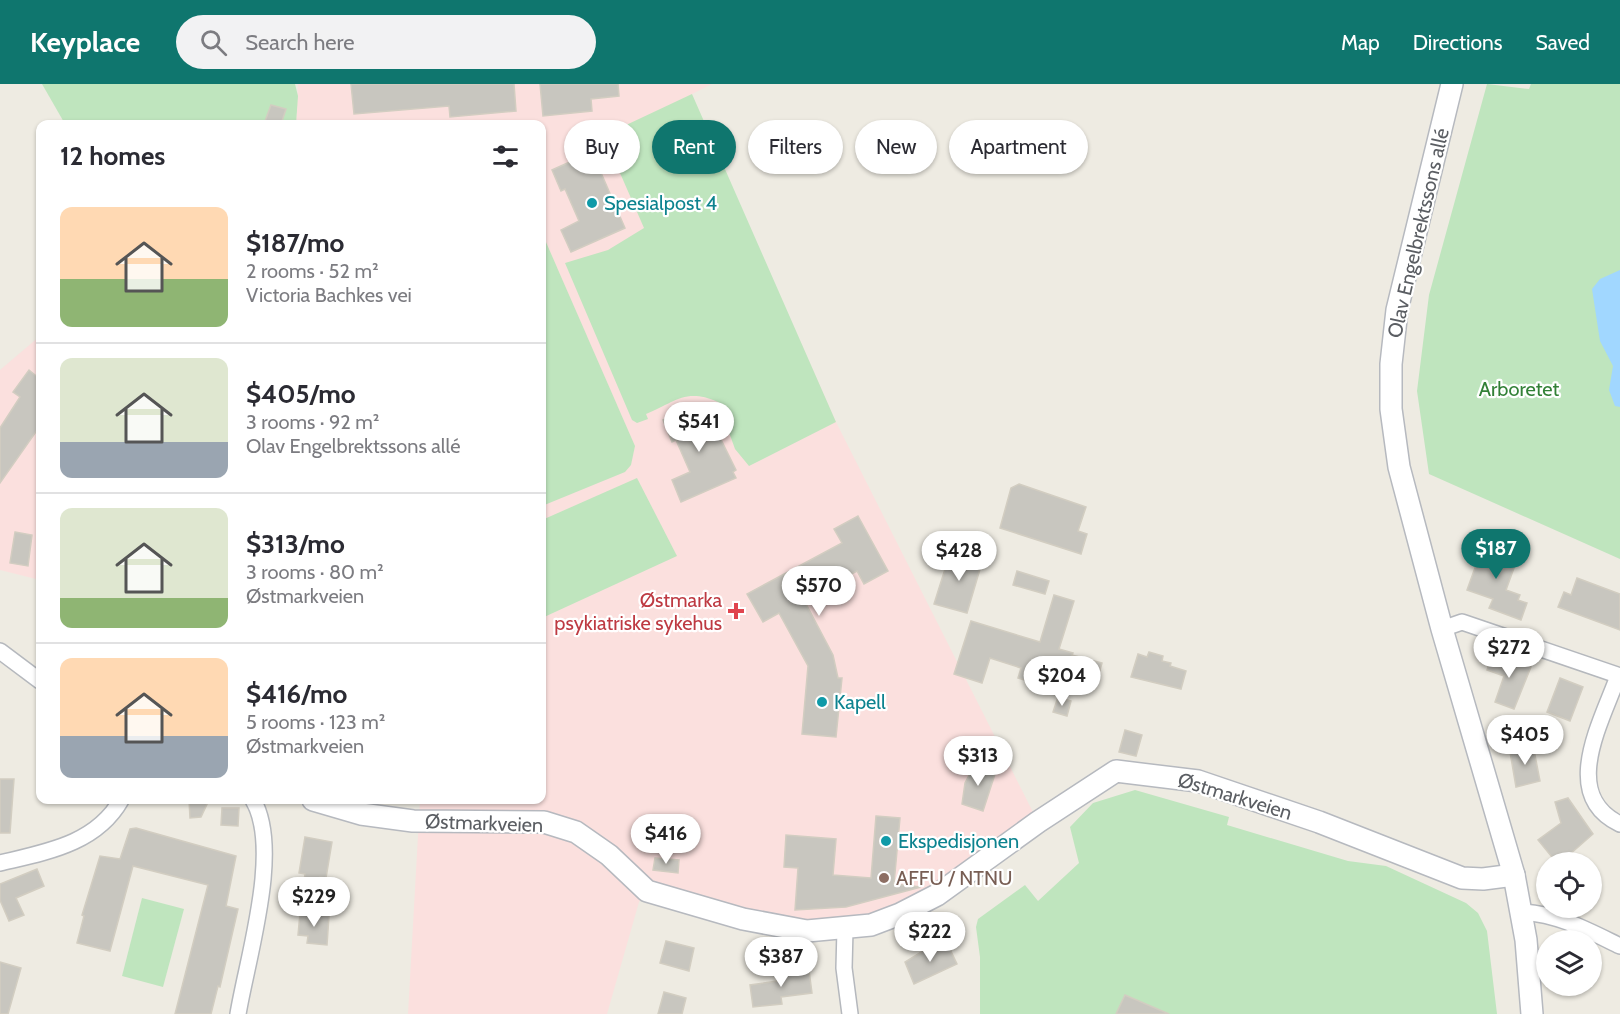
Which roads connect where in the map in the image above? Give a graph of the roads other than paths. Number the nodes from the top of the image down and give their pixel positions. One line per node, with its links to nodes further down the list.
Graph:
1 (1452, 84): 2 (street, Olav Engelbrektssons allé)
2 (1442, 629): 4 (street); 11 (street, Olav Engelbrektssons allé)
3 (0, 651): 5 (street)
4 (1619, 676): 9 (street)
5 (36, 678)
6 (118, 804): 10 (street)
7 (255, 804): 15 (street)
8 (327, 804): 13 (street, Østmarkveien)
9 (1620, 824)
10 (0, 863)
11 (1514, 874): 12 (street, Olav Engelbrektssons allé); 13 (street, Østmarkveien)
12 (1522, 912): 14 (street); 17 (street, Olav Engelbrektssons allé)
13 (845, 929): 16 (street)
14 (1620, 946)
15 (238, 1014)
16 (850, 1014)
17 (1532, 1014)

